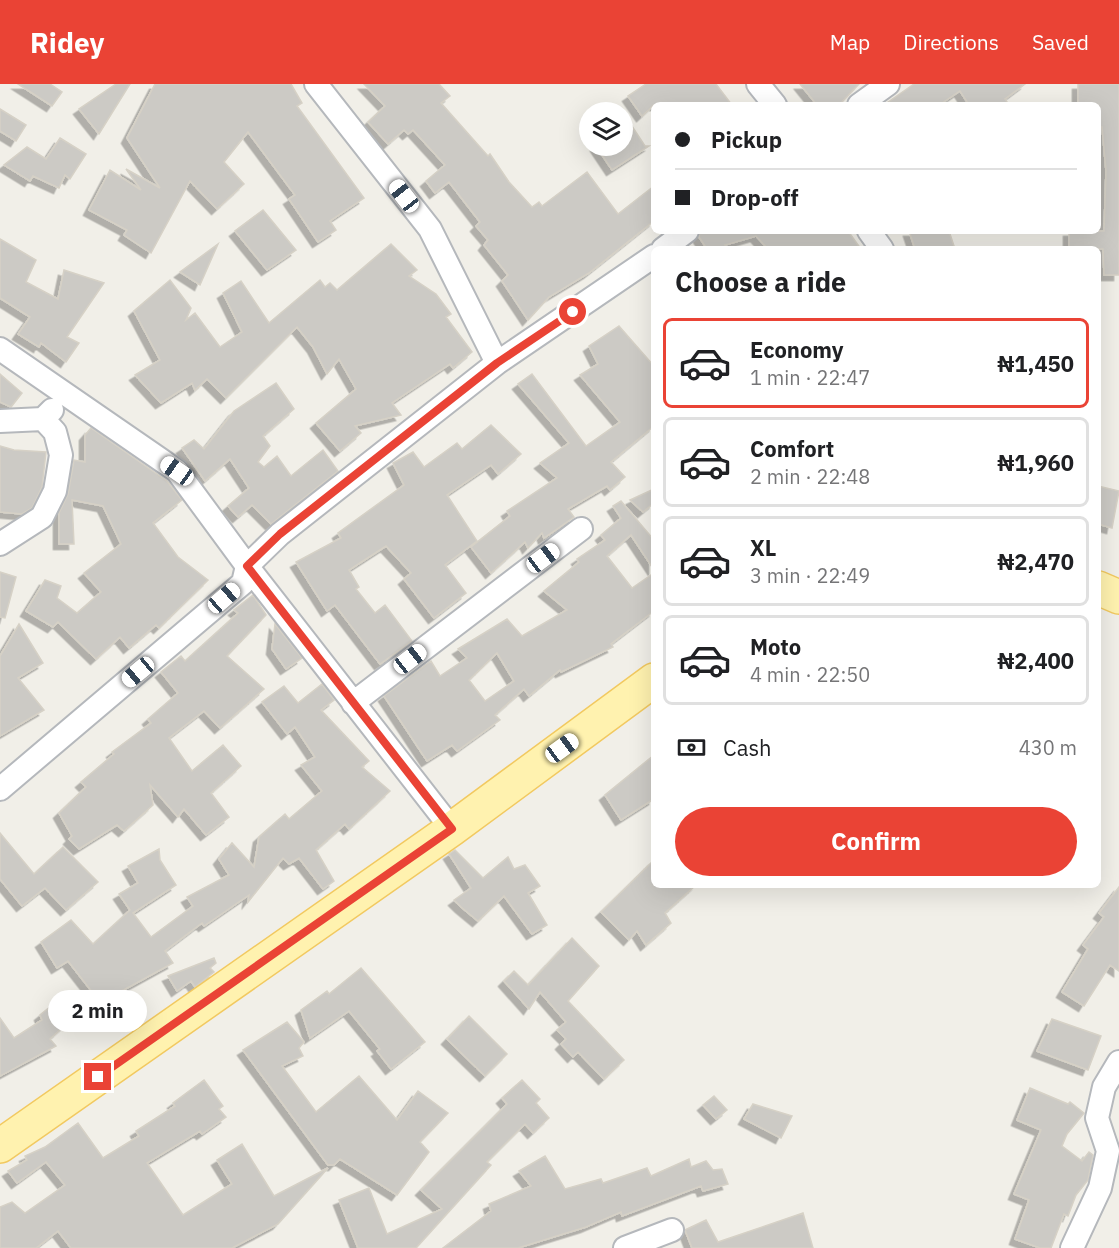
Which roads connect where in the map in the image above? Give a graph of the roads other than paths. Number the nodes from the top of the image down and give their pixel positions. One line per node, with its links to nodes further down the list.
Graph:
1 (316, 84): 10 (street)
2 (758, 84): 4 (street)
3 (888, 84): 5 (street)
4 (773, 102)
5 (863, 102)
6 (683, 234): 7 (street)
7 (667, 246)
8 (651, 258): 10 (street)
9 (0, 349): 11 (street)
10 (497, 363): 16 (street)
11 (66, 396): 12 (street); 16 (street)
12 (43, 419): 13 (street); 15 (street)
13 (0, 421)
14 (581, 529): 20 (street)
15 (0, 544)
16 (247, 566): 20 (street); 21 (street)
17 (1101, 589): 18 (main road)
18 (1119, 597)
19 (651, 682): 22 (main road)
20 (353, 703): 22 (street)
21 (0, 789)
22 (452, 829): 24 (main road)
23 (1119, 1062): 25 (street)
24 (0, 1146)
25 (1114, 1154): 28 (street)
26 (672, 1230): 27 (street)
27 (625, 1248)
28 (1072, 1248)

